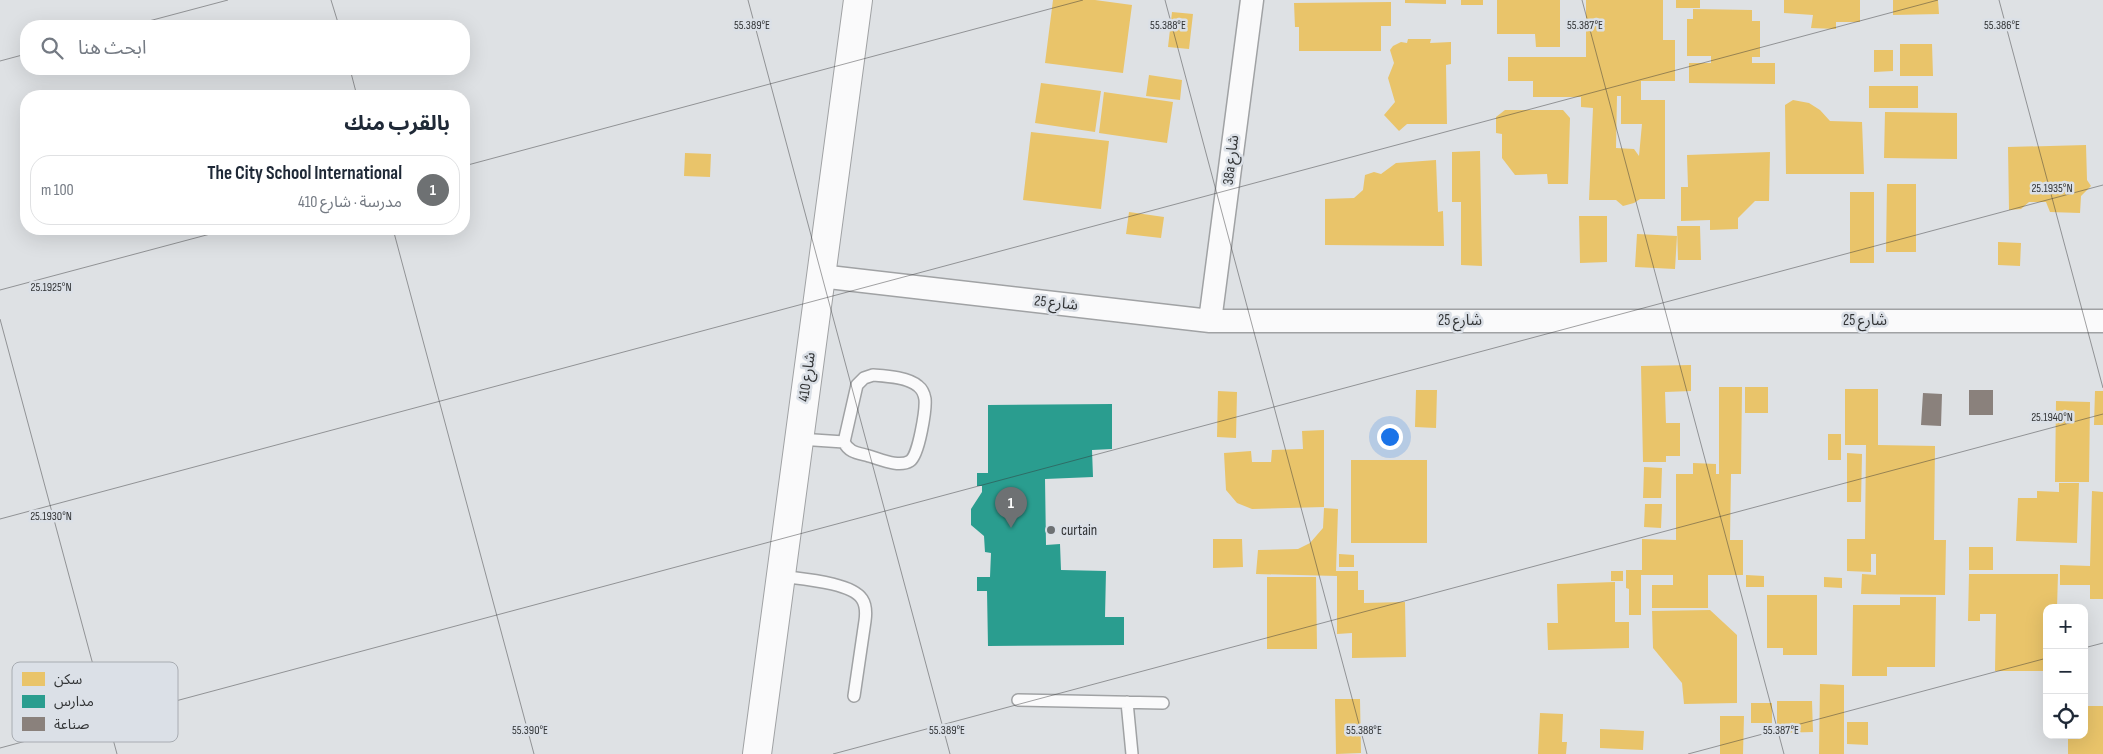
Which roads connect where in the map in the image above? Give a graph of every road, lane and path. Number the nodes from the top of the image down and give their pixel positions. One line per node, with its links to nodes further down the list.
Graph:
1 (858, 0): 3 (street, شارع 410)
2 (1252, 0): 4 (street, 38a شارع)
3 (820, 276): 4 (street, شارع 25); 6 (street, شارع 410)
4 (1210, 320): 5 (street, شارع 25)
5 (2103, 321)
6 (798, 439): 7 (lane); 8 (street, شارع 410)
7 (844, 442): 7 (lane)
8 (780, 576): 9 (lane); 13 (street, شارع 410)
9 (854, 696)
10 (1018, 700): 11 (lane)
11 (1127, 702): 12 (lane); 14 (lane)
12 (1163, 703)
13 (757, 754)
14 (1132, 754)

